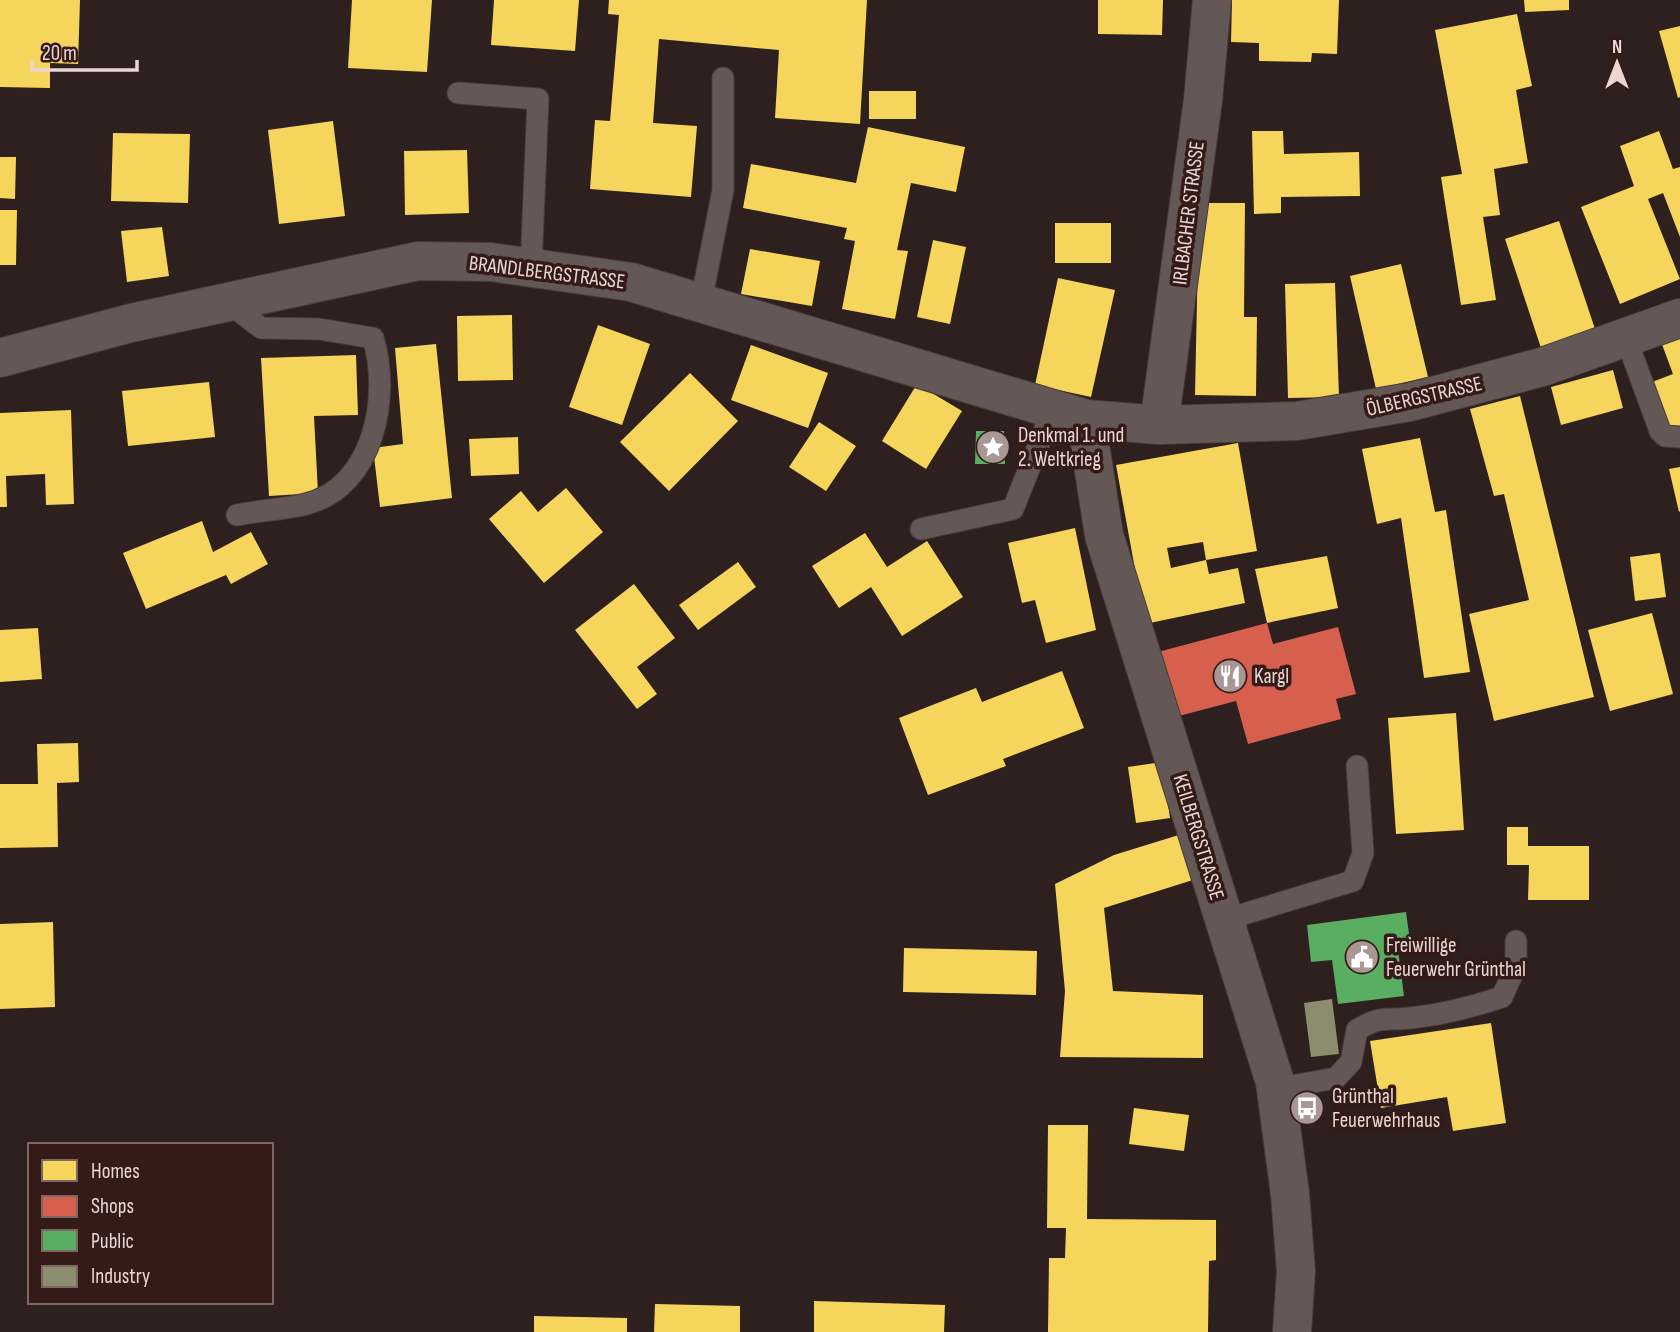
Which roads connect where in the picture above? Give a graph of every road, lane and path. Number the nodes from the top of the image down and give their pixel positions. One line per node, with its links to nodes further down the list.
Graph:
1 (1212, 0): 11 (street, IRLBACHER STRASSE)
2 (723, 78): 6 (lane)
3 (458, 93): 4 (lane)
4 (531, 268): 5 (street, BRANDLBERGSTRASSE); 6 (street, BRANDLBERGSTRASSE)
5 (226, 301): 9 (street, BRANDLBERGSTRASSE); 13 (lane)
6 (701, 302): 10 (street, BRANDLBERGSTRASSE)
7 (1680, 318): 8 (street, ÖLBERGSTRASSE)
8 (1626, 338): 11 (street, ÖLBERGSTRASSE); 12 (lane)
9 (0, 358)
10 (1070, 414): 11 (street); 14 (lane); 16 (street, KEILBERGSTRASSE)
11 (1159, 425)
12 (1680, 437)
13 (237, 515)
14 (921, 529)
15 (1357, 766): 16 (lane)
16 (1224, 920): 18 (street, KEILBERGSTRASSE)
17 (1516, 941): 18 (lane)
18 (1275, 1089): 19 (street, KEILBERGSTRASSE)
19 (1292, 1332)

